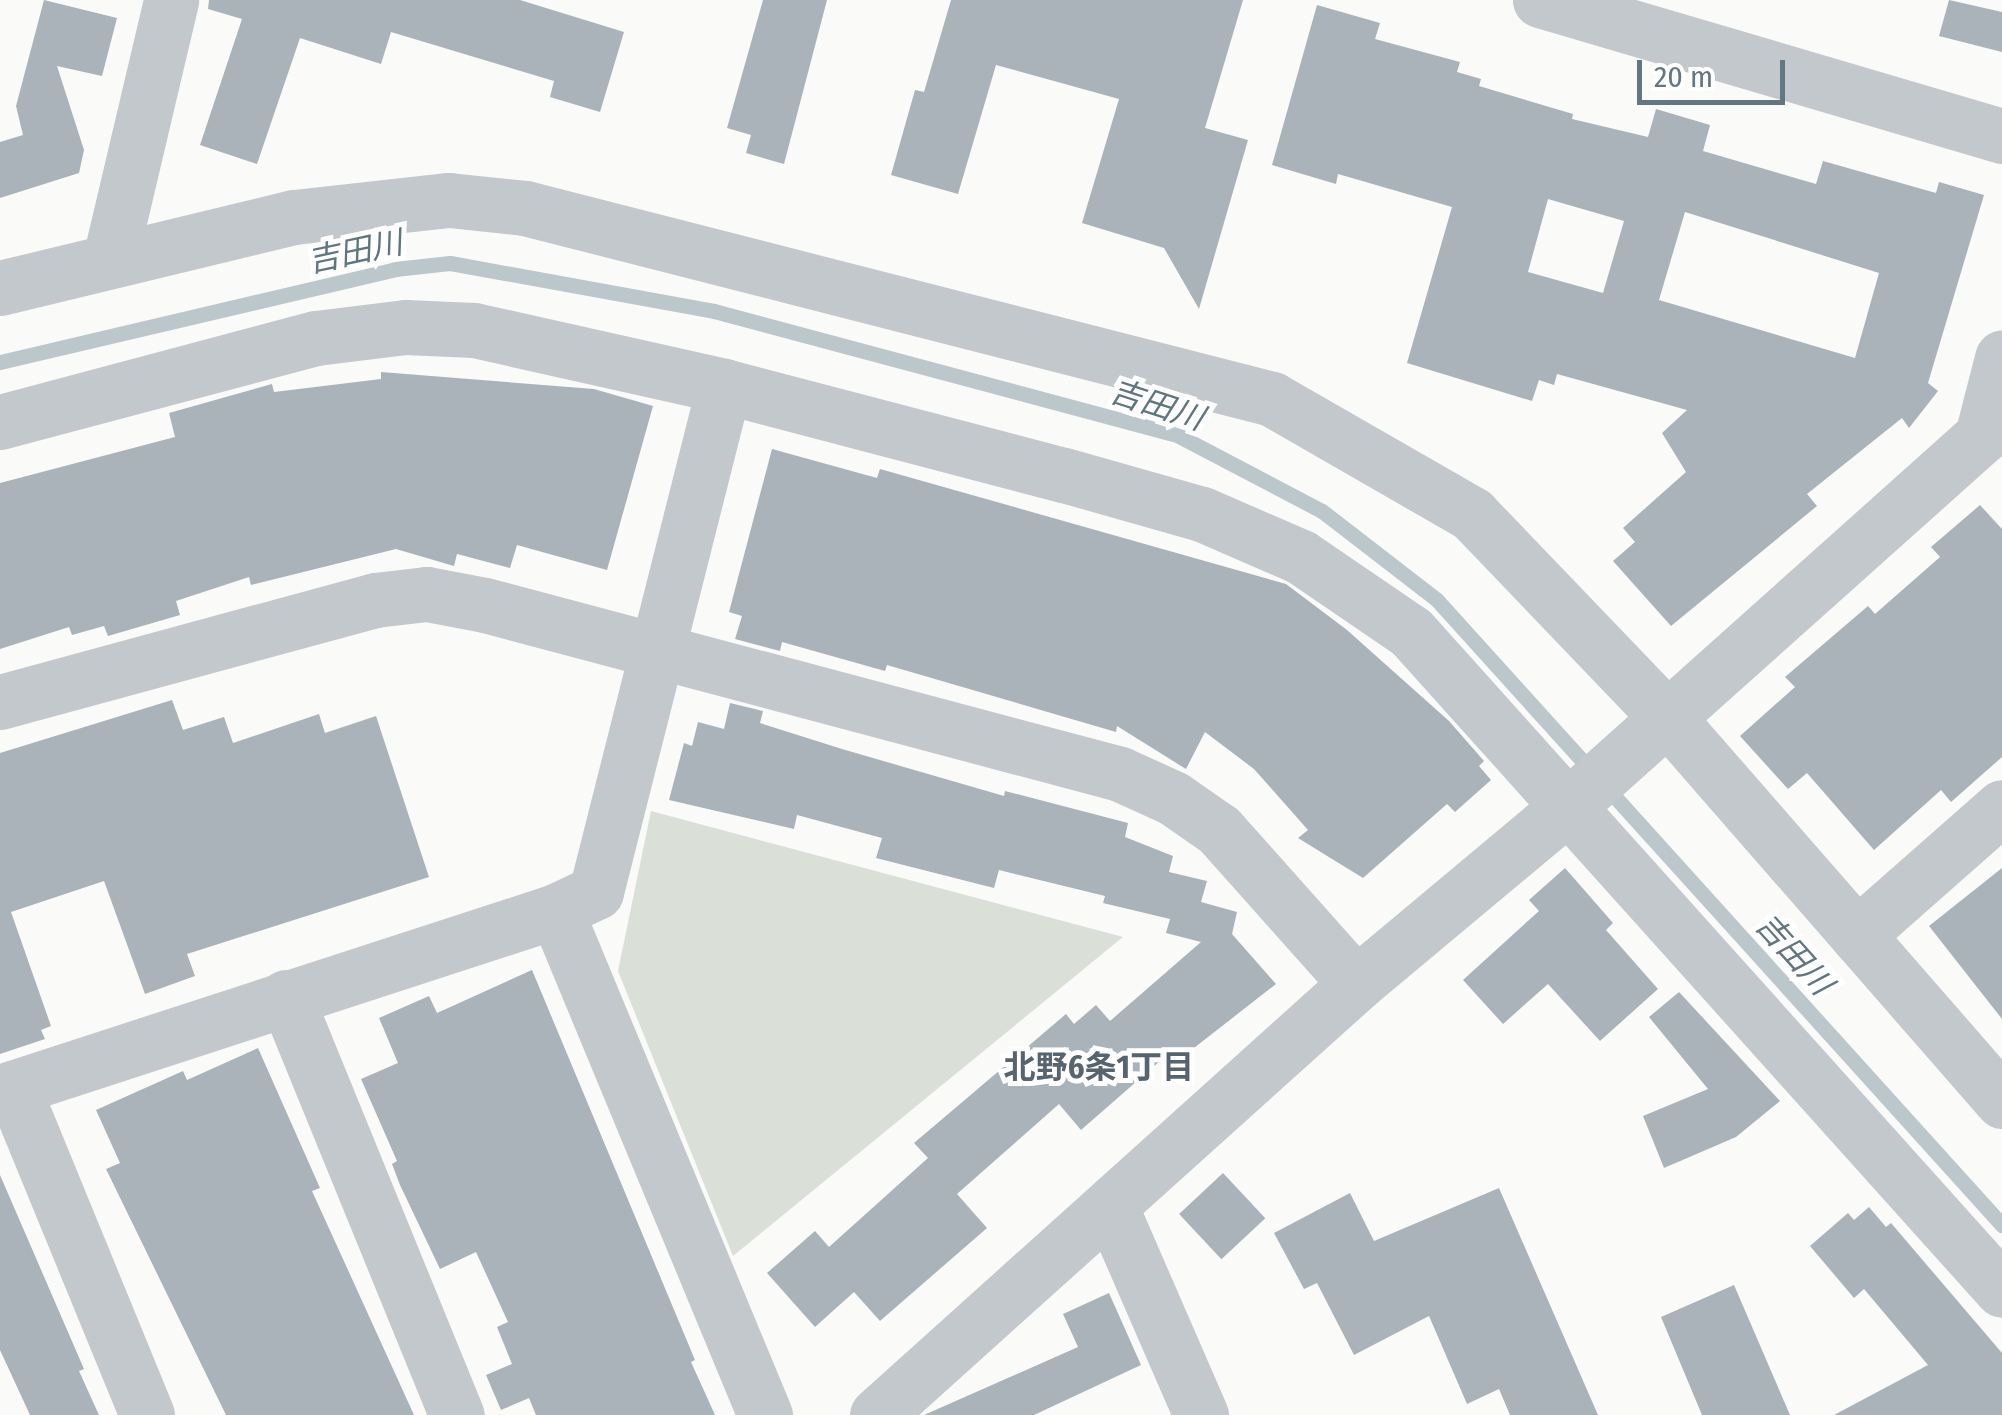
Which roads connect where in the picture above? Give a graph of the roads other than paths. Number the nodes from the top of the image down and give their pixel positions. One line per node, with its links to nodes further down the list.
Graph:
1 (171, 0): 4 (street)
2 (1540, 0): 3 (street)
3 (2002, 136)
4 (110, 259): 5 (street); 12 (street)
5 (0, 288)
6 (2002, 358): 9 (street)
7 (724, 386): 8 (street); 10 (street); 13 (street)
8 (0, 422)
9 (1992, 438): 12 (street)
10 (652, 652): 11 (street); 15 (street); 17 (street)
11 (0, 702)
12 (1656, 725): 13 (street); 16 (street)
13 (1578, 798): 17 (street); 22 (street)
14 (2002, 807): 16 (street)
15 (556, 910): 18 (street); 25 (street)
16 (1857, 934): 20 (street)
17 (1356, 984): 21 (street)
18 (286, 997): 19 (street); 24 (street)
19 (6, 1090): 23 (street)
20 (2002, 1101)
21 (1110, 1208): 26 (street); 27 (street)
22 (2002, 1290)
23 (147, 1415)
24 (457, 1415)
25 (765, 1415)
26 (877, 1415)
27 (1202, 1415)

